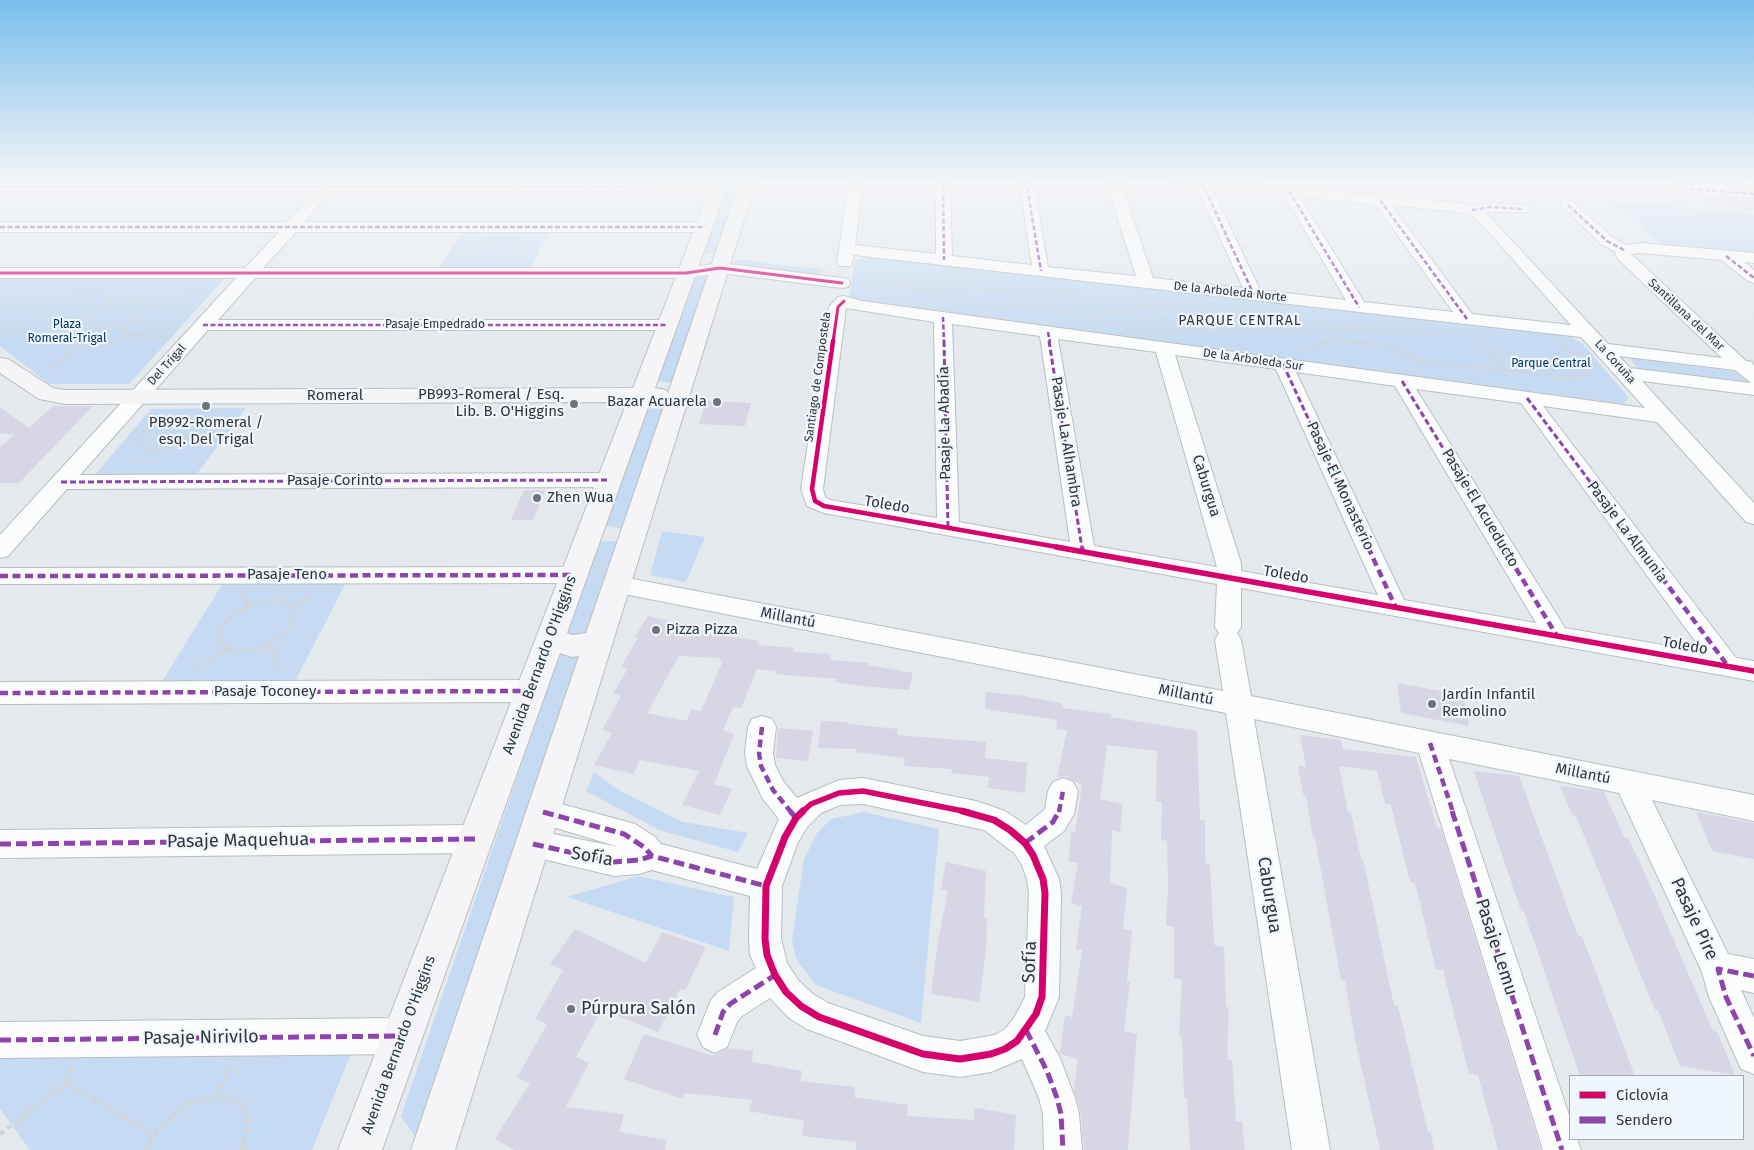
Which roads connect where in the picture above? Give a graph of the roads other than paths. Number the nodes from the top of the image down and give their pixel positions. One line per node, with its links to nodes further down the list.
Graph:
1 (284, 235): 23 (street, Del Trigal)
2 (701, 235): 19 (main road, Avenida Bernardo O'Higgins)
3 (735, 235): 15 (main road)
4 (849, 235): 21 (street, Santiago de Compostela)
5 (944, 235): 17 (street)
6 (1034, 235): 20 (street)
7 (1127, 235): 25 (street)
8 (1226, 235): 26 (street)
9 (1316, 235): 27 (street)
10 (1406, 235): 29 (street)
11 (1499, 235): 33 (street, La Coruña)
12 (1600, 235): 13 (street)
13 (1624, 250): 14 (street); 39 (street, Santillana del Mar)
14 (1726, 256): 16 (street); 24 (street)
15 (729, 258): 19 (street, De la Arboleda Sur); 21 (street, De la Arboleda Sur); 43 (main road)
16 (1754, 258)
17 (944, 260): 20 (street, De la Arboleda Norte); 21 (street, De la Arboleda Norte)
18 (827, 264): 21 (street, De la Arboleda Norte)
19 (689, 266): 23 (street, De la Arboleda Sur); 31 (main road, Avenida Bernardo O'Higgins)
20 (1040, 271): 25 (street, De la Arboleda Norte)
21 (844, 272): 28 (street, De la Arboleda Sur); 49 (street, Santiago de Compostela)
22 (0, 273): 23 (street, De la Arboleda Sur)
23 (250, 273): 30 (street, Del Trigal)
24 (1754, 278)
25 (1139, 282): 26 (street, De la Arboleda Norte)
26 (1254, 295): 27 (street, De la Arboleda Norte)
27 (1359, 306): 29 (street, De la Arboleda Norte)
28 (943, 318): 32 (street, De la Arboleda Sur); 51 (street, Pasaje La Abadía)
29 (1467, 318): 33 (street, De la Arboleda Norte)
30 (202, 325): 31 (street, Pasaje Empedrado); 44 (street, Del Trigal)
31 (667, 325): 42 (main road, Avenida Bernardo O'Higgins)
32 (1048, 332): 34 (street, De la Arboleda Sur); 55 (street, Pasaje La Alhambra)
33 (1588, 332): 35 (street, La Coruña)
34 (1157, 347): 37 (street, De la Arboleda Sur); 58 (street, Caburgua)
35 (1603, 350): 38 (street, La Coruña); 39 (street)
36 (0, 364): 44 (main road, Romeral)
37 (1283, 364): 40 (street, De la Arboleda Sur); 60 (street, Pasaje El Monasterio)
38 (1622, 370): 41 (street); 46 (street, La Coruña)
39 (1750, 370)
40 (1402, 381): 45 (street, De la Arboleda Sur); 61 (street, Pasaje El Acueducto)
41 (1754, 389)
42 (640, 395): 43 (main road, Romeral); 44 (main road, Romeral); 47 (main road, Avenida Bernardo O'Higgins)
43 (679, 395): 53 (main road)
44 (138, 397): 48 (street, Del Trigal)
45 (1527, 398): 46 (street, De la Arboleda Sur); 64 (street, Pasaje La Almunia)
46 (1664, 417): 50 (street, La Coruña)
47 (609, 480): 48 (street, Pasaje Corinto); 52 (main road, Avenida Bernardo O'Higgins)
48 (61, 482): 54 (street, Del Trigal)
49 (815, 501): 51 (street, Toledo)
50 (1754, 517)
51 (948, 528): 55 (street, Toledo)
52 (590, 529): 53 (main road); 56 (main road, Avenida Bernardo O'Higgins)
53 (630, 546): 59 (main road)
54 (0, 550)
55 (1083, 552): 58 (street, Toledo)
56 (574, 575): 57 (street, Pasaje Teno); 62 (main road, Avenida Bernardo O'Higgins)
57 (0, 576)
58 (1229, 578): 60 (street, Toledo); 68 (street, Caburgua)
59 (617, 585): 63 (main road); 68 (street, Millantú)
60 (1396, 608): 61 (street, Toledo)
61 (1557, 636): 64 (street, Toledo)
62 (550, 638): 63 (main road); 66 (main road, Avenida Bernardo O'Higgins)
63 (598, 643): 74 (main road)
64 (1728, 666): 65 (street, Toledo)
65 (1754, 671)
66 (530, 691): 67 (street, Pasaje Toconey); 76 (main road, Avenida Bernardo O'Higgins)
67 (0, 693)
68 (1239, 705): 70 (street, Millantú); 93 (street, Caburgua)
69 (762, 727): 75 (street)
70 (1430, 743): 71 (street, Millantú); 94 (street, Pasaje Lemu)
71 (1629, 783): 73 (street, Millantú); 82 (street, Pasaje Pire)
72 (1063, 791): 77 (street)
73 (1754, 808)
74 (544, 812): 79 (main road); 80 (street, Sofía)
75 (796, 818): 77 (street, Sofía); 81 (street, Sofía)
76 (475, 839): 78 (street, Pasaje Maquehua); 87 (main road, Avenida Bernardo O'Higgins)
77 (1025, 843): 85 (street, Sofía)
78 (0, 844)
79 (533, 844): 80 (street, Sofía); 91 (main road)
80 (652, 856): 81 (street, Sofía)
81 (766, 886): 83 (street, Sofía)
82 (1718, 969): 84 (street); 89 (street, Pasaje Pire)
83 (775, 975): 85 (street, Sofía); 86 (street)
84 (1754, 976)
85 (1026, 1030): 92 (street)
86 (715, 1035)
87 (402, 1036): 88 (street, Pasaje Nirivilo); 90 (main road, Avenida Bernardo O'Higgins)
88 (0, 1040)
89 (1754, 1056)
90 (360, 1150)
91 (433, 1150)
92 (1063, 1150)
93 (1311, 1150)
94 (1562, 1150)

